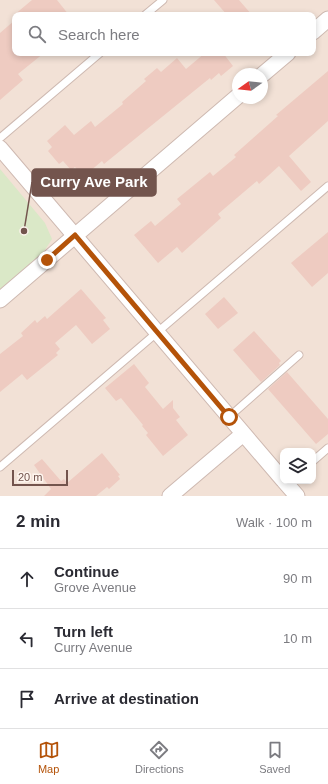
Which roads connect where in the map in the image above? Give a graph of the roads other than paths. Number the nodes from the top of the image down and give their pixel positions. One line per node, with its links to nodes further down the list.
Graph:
1 (163, 0): 2 (lane)
2 (149, 12)
3 (328, 19): 4 (street)
4 (316, 29)
5 (96, 56): 9 (lane)
6 (284, 56): 7 (street)
7 (268, 70)
8 (232, 101): 12 (street)
9 (0, 138)
10 (0, 148): 12 (street)
11 (328, 186): 14 (lane)
12 (75, 235): 13 (street); 14 (street)
13 (0, 300)
14 (157, 332): 16 (street); 20 (lane)
15 (298, 355): 16 (lane)
16 (229, 417): 17 (street)
17 (244, 434): 21 (street); 23 (street)
18 (328, 448): 19 (lane)
19 (316, 458)
20 (0, 467)
21 (280, 475)
22 (287, 484): 24 (street)
23 (170, 496)
24 (297, 496)

